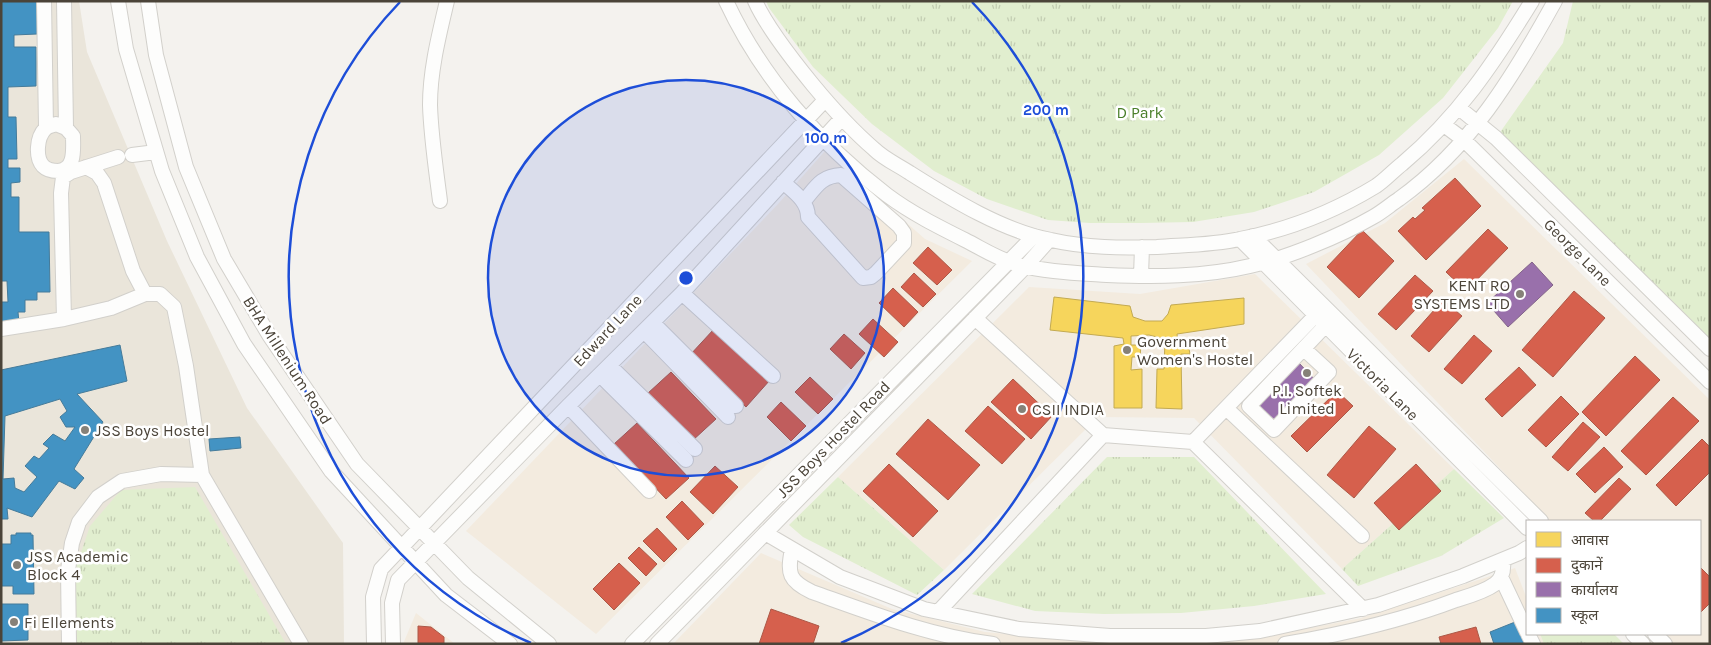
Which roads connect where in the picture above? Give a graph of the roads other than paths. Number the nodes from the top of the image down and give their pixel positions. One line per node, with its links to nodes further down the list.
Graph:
1 (44, 1): 16 (street)
2 (64, 1): 17 (street)
3 (118, 1): 20 (street, BHA Millenium Road)
4 (148, 1): 61 (street, BHA Millenium Road)
5 (447, 1): 26 (street)
6 (726, 1): 13 (street)
7 (755, 1): 10 (street)
8 (1532, 1): 11 (street)
9 (1555, 1): 14 (street)
10 (825, 100): 12 (street); 13 (street, Edward Lane)
11 (1459, 108): 14 (street, George Lane); 15 (street)
12 (842, 118): 18 (street, Edward Lane); 28 (street)
13 (805, 120): 18 (street); 61 (street, Edward Lane)
14 (1477, 123): 19 (street); 45 (street, George Lane)
15 (1444, 125): 19 (street, George Lane); 29 (street)
16 (46, 127): 17 (street); 24 (street)
17 (66, 128): 24 (street)
18 (823, 138): 25 (street, Edward Lane); 33 (street)
19 (1464, 140): 32 (street); 48 (street, George Lane)
20 (156, 152): 21 (street); 65 (street, BHA Millenium Road)
21 (132, 156)
22 (118, 157): 23 (street)
23 (86, 167): 24 (street); 37 (street)
24 (69, 170): 40 (street)
25 (783, 182): 27 (street); 36 (street, Edward Lane)
26 (440, 201)
27 (804, 201): 27 (street)
28 (1034, 236): 30 (street); 33 (street, JSS Boys Hostel Road)
29 (1246, 238): 31 (street); 32 (street, Victoria Lane)
30 (1049, 240): 31 (street); 34 (street, JSS Boys Hostel Road)
31 (1142, 247): 35 (street)
32 (1269, 260): 35 (street); 38 (street, Victoria Lane); 59 (street, Victoria Lane)
33 (1008, 261): 34 (street); 56 (street, JSS Boys Hostel Road)
34 (1026, 266): 35 (street); 39 (street, JSS Boys Hostel Road)
35 (1142, 276)
36 (682, 293): 42 (street, Edward Lane); 47 (street)
37 (145, 294): 40 (street); 55 (street)
38 (1315, 316): 41 (street, Victoria Lane); 50 (street)
39 (975, 318): 52 (street); 58 (street, JSS Boys Hostel Road)
40 (64, 319): 43 (street)
41 (1326, 326): 44 (street); 60 (street, Victoria Lane)
42 (648, 327): 46 (street, Edward Lane); 51 (street)
43 (1, 329)
44 (1304, 349): 44 (street)
45 (1710, 349)
46 (605, 370): 49 (street, Edward Lane); 54 (street)
47 (773, 376)
48 (1710, 382)
49 (568, 406): 57 (street); 64 (street, Edward Lane)
50 (1226, 408): 53 (street); 63 (street)
51 (732, 411)
52 (1103, 435): 53 (street); 72 (street)
53 (1193, 442): 71 (street)
54 (691, 455)
55 (202, 475): 76 (street); 77 (street)
56 (788, 485): 58 (street); 82 (street, JSS Boys Hostel Road)
57 (649, 490)
58 (801, 496): 62 (street, JSS Boys Hostel Road)
59 (1541, 520)
60 (1526, 527)
61 (420, 530): 64 (street, BHA Millenium Road); 65 (street, Edward Lane)
62 (765, 533): 67 (street); 83 (street, JSS Boys Hostel Road)
63 (1362, 536)
64 (434, 544): 69 (street, Edward Lane); 81 (street, BHA Millenium Road)
65 (403, 548): 69 (street, BHA Millenium Road); 78 (street, Edward Lane)
66 (1526, 548): 68 (street)
67 (792, 549): 72 (street); 84 (street)
68 (1503, 560): 70 (street); 71 (street)
69 (415, 562): 79 (street, Edward Lane); 80 (street, BHA Millenium Road)
70 (1501, 577): 73 (street); 85 (street)
71 (1363, 608): 72 (street)
72 (938, 612)
73 (1526, 629)
74 (1634, 635): 86 (street)
75 (1656, 635): 87 (street)
76 (69, 644)
77 (301, 644)
78 (374, 644)
79 (393, 644)
80 (510, 644)
81 (549, 644)
82 (632, 644)
83 (657, 644)
84 (993, 644)
85 (1285, 644)
86 (1643, 644)
87 (1665, 644)

